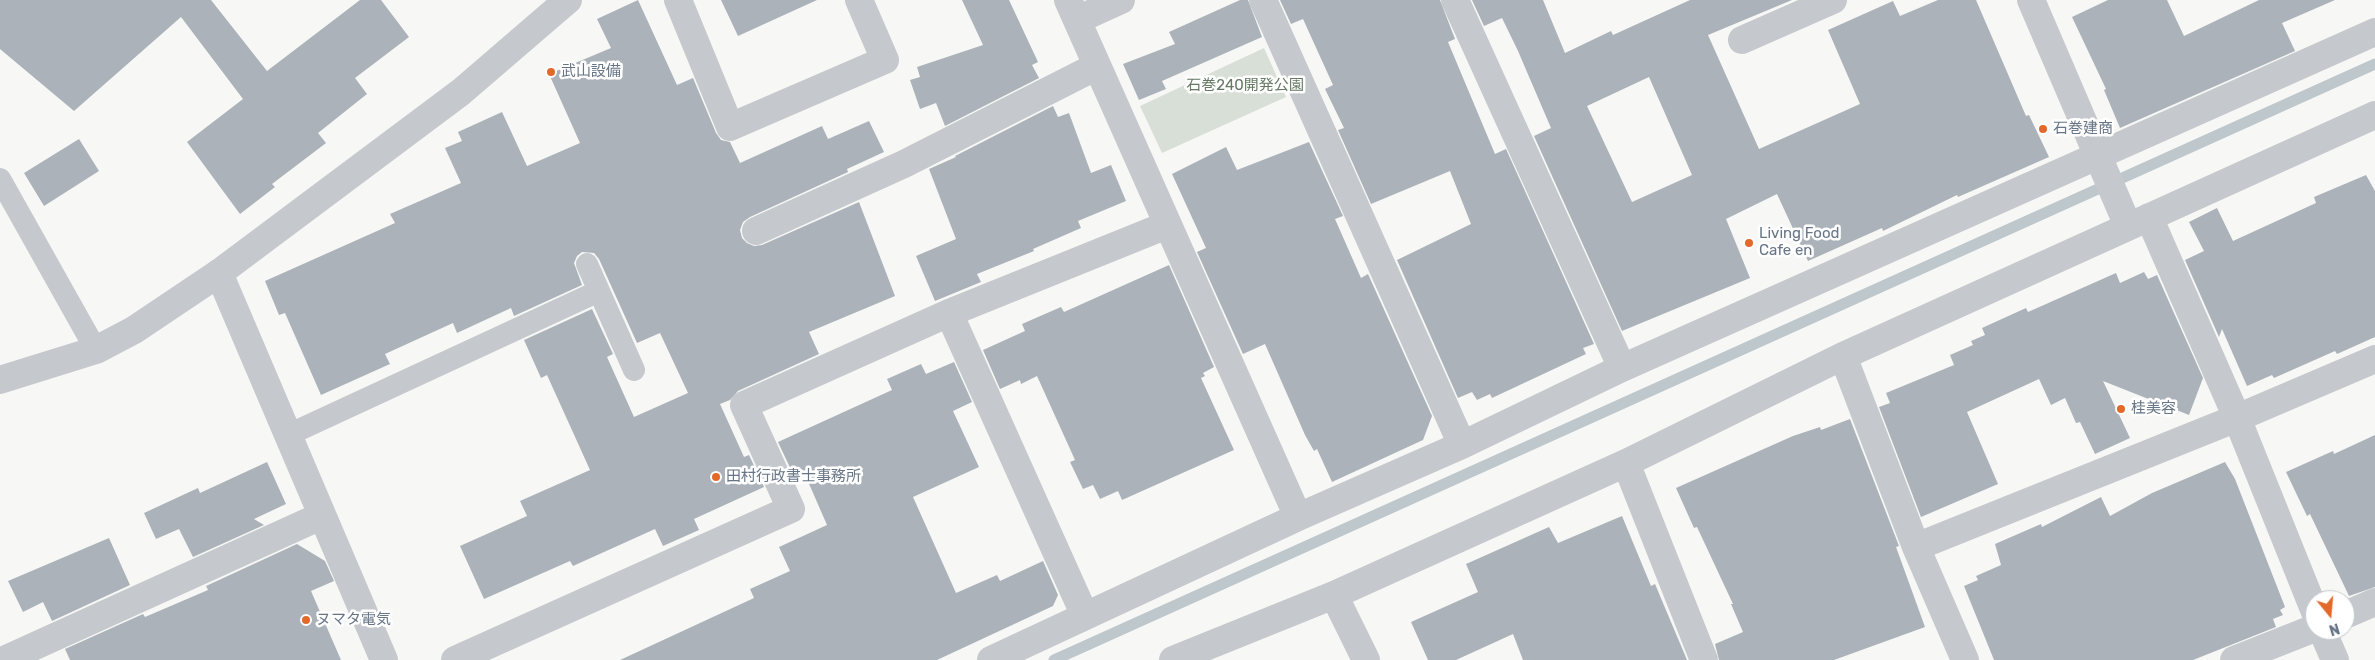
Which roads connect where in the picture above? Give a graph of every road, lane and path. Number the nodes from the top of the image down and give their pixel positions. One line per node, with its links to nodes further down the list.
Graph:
1 (568, 0): 20 (street)
2 (678, 0): 3 (street)
3 (859, 0)
4 (1121, 0): 9 (street)
5 (1263, 0): 31 (street)
6 (1455, 0): 26 (street)
7 (1833, 0): 11 (street)
8 (2034, 1): 14 (street)
9 (1072, 10): 12 (street)
10 (2375, 32): 14 (street)
11 (1742, 40)
12 (1097, 66): 17 (street); 18 (street)
13 (2375, 115): 16 (street)
14 (2102, 166): 16 (street); 26 (street)
15 (0, 179): 23 (lane)
16 (2132, 216): 24 (street); 29 (street)
17 (1167, 225): 22 (street); 34 (street)
18 (756, 231)
19 (587, 264): 21 (lane)
20 (219, 273): 23 (street); 30 (street)
21 (599, 291): 27 (lane); 30 (lane)
22 (949, 313): 40 (street); 45 (street)
23 (96, 350): 28 (street)
24 (1843, 356): 32 (street); 35 (street)
25 (2375, 359): 29 (street)
26 (1622, 368): 31 (street)
27 (634, 370)
28 (0, 380)
29 (2237, 418): 35 (street); 36 (street)
30 (288, 435): 33 (street)
31 (1462, 445): 34 (street)
32 (1626, 463): 37 (street); 49 (street)
33 (321, 516): 43 (street); 44 (street)
34 (1298, 517): 40 (street)
35 (1916, 547): 50 (street)
36 (2306, 590)
37 (1334, 595): 47 (street); 48 (street)
38 (2375, 602): 39 (street)
39 (2355, 611)
40 (1085, 616): 46 (street)
41 (2305, 632): 51 (street)
42 (2326, 640): 52 (street)
43 (4, 660)
44 (384, 660)
45 (455, 660)
46 (990, 660)
47 (1173, 660)
48 (1366, 660)
49 (1704, 660)
50 (1965, 660)
51 (2234, 660)
52 (2335, 660)

